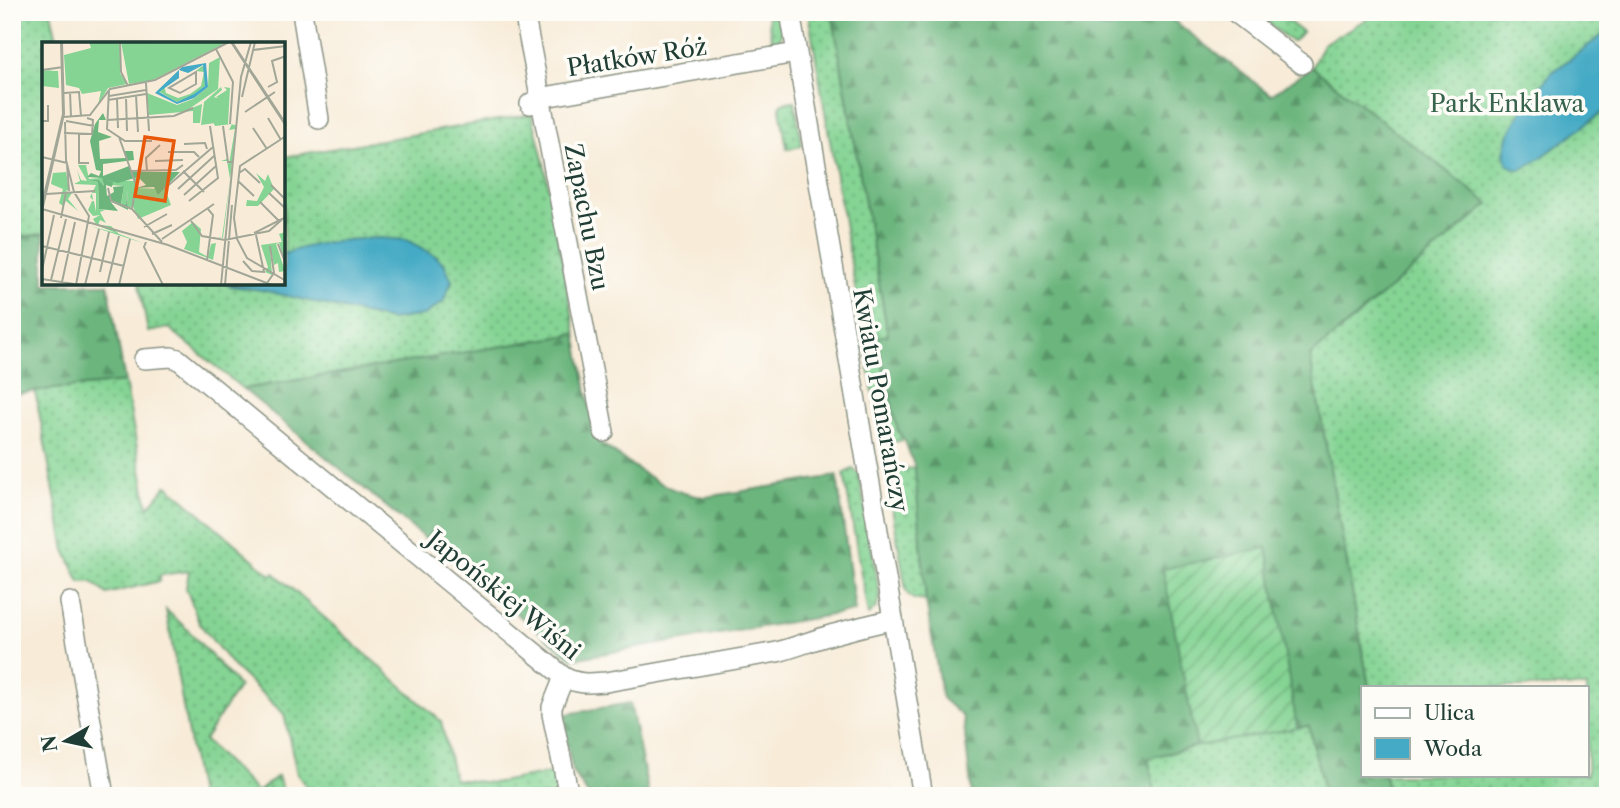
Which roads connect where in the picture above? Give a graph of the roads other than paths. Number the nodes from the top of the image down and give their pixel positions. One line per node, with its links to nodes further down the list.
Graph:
1 (302, 12): 8 (street)
2 (524, 12): 7 (street, Zapachu Bzu)
3 (790, 12): 5 (street, Kwiatu Pomarańczy)
4 (1235, 12): 6 (street)
5 (796, 53): 7 (street, Płatków Róż); 12 (street, Kwiatu Pomarańczy)
6 (1302, 64)
7 (534, 101): 10 (street, Zapachu Bzu)
8 (319, 119)
9 (144, 359): 13 (street, Japońskiej Wiśni)
10 (604, 432)
11 (69, 603): 14 (street)
12 (893, 619): 13 (street, Japońskiej Wiśni); 16 (street, Kwiatu Pomarańczy)
13 (564, 677): 15 (street)
14 (104, 796)
15 (569, 796)
16 (923, 796)

